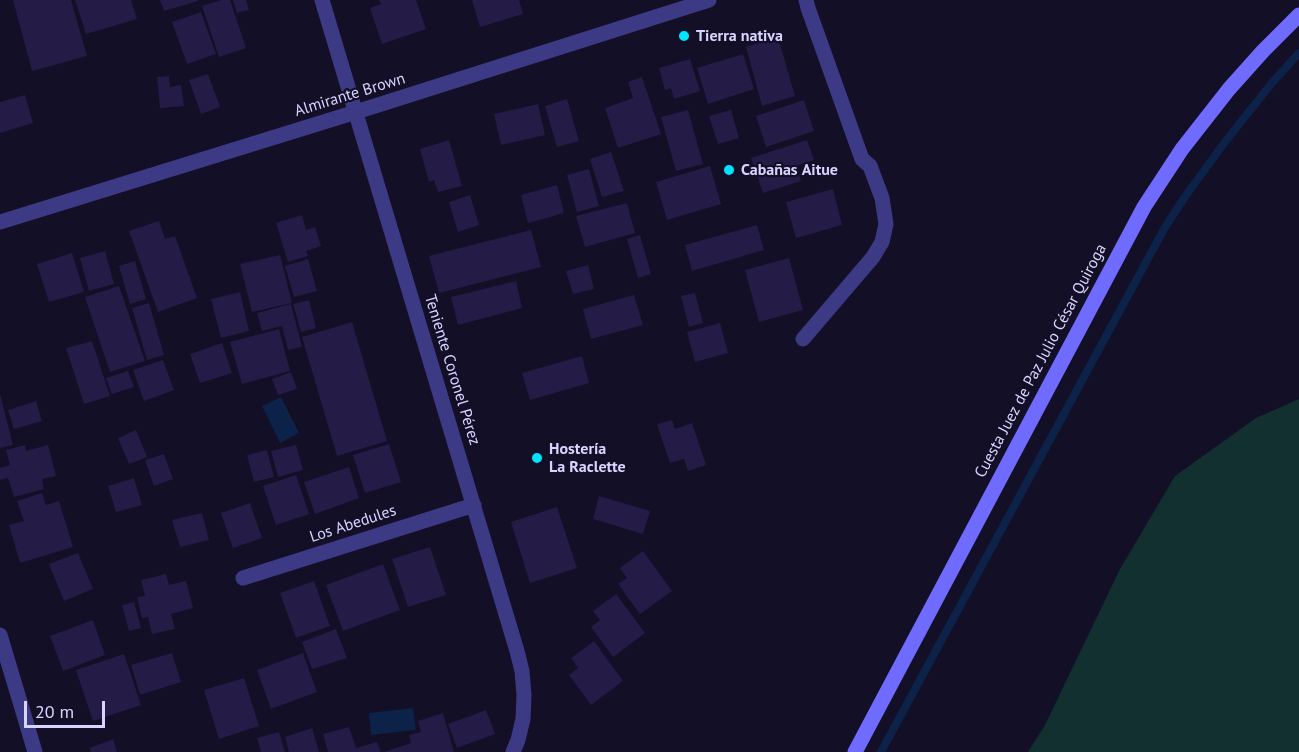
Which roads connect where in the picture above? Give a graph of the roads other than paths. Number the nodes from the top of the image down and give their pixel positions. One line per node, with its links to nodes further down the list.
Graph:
1 (322, 0): 5 (street, Teniente Coronel Pérez)
2 (710, 0): 5 (street, Almirante Brown)
3 (806, 0): 7 (street)
4 (1299, 15): 13 (street, Cuesta Juez de Paz Julio César Quiroga)
5 (356, 112): 6 (street, Almirante Brown); 8 (street, Teniente Coronel Pérez)
6 (0, 222)
7 (803, 339)
8 (474, 505): 9 (street, Los Abedules); 12 (street, Teniente Coronel Pérez)
9 (243, 578)
10 (0, 635): 11 (street)
11 (35, 752)
12 (513, 752)
13 (855, 752)

